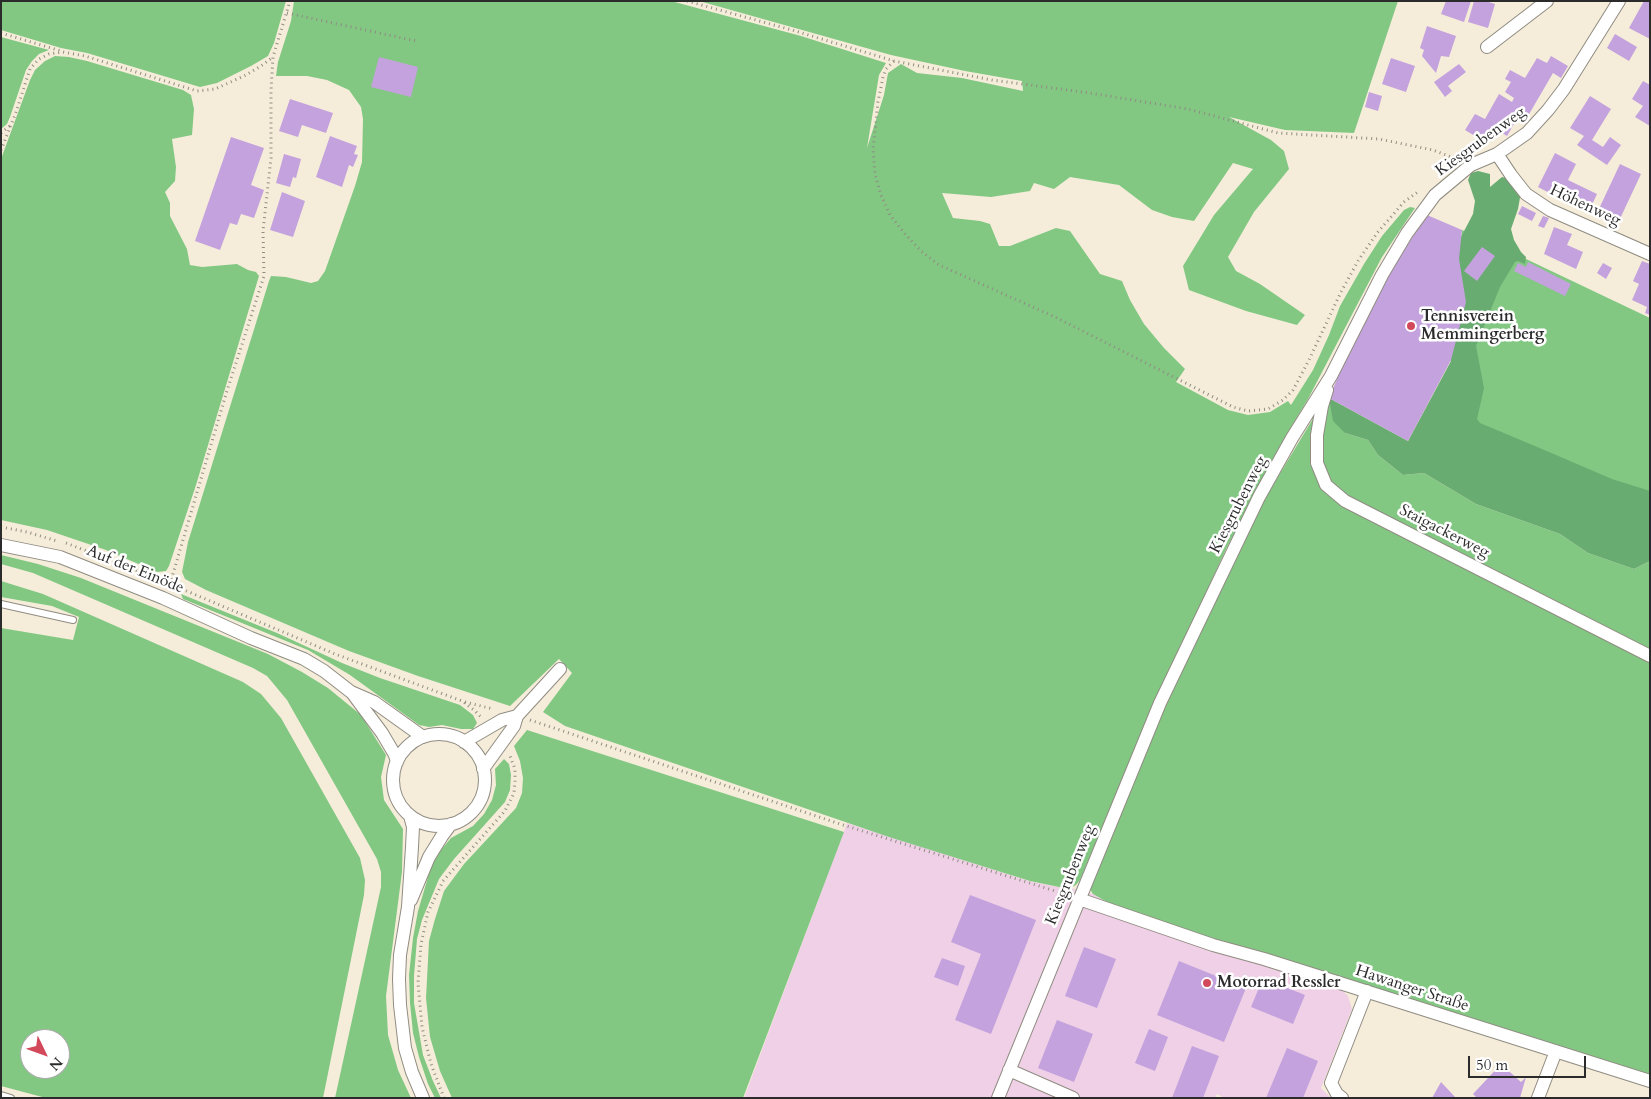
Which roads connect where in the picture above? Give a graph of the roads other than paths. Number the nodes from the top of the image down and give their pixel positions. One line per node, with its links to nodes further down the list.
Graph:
1 (1547, 1): 3 (street)
2 (1619, 1): 4 (street, Kiesgrubenweg)
3 (1487, 47)
4 (1497, 154): 5 (street, Höhenweg); 6 (street, Kiesgrubenweg)
5 (1650, 254)
6 (1331, 376): 10 (street, Staigackerweg); 20 (street, Kiesgrubenweg)
7 (1, 545): 12 (street, Auf der Einöde)
8 (1, 604): 9 (lane)
9 (73, 620)
10 (1650, 656)
11 (560, 670): 13 (street)
12 (351, 692): 14 (street); 16 (street)
13 (517, 716): 15 (street); 17 (street)
14 (423, 737): 15 (street); 16 (street)
15 (464, 742): 17 (street)
16 (397, 762): 18 (street)
17 (483, 769): 19 (street)
18 (410, 816): 19 (street); 21 (street)
19 (451, 824): 21 (street)
20 (1078, 898): 22 (street, Hawanger Straße); 24 (street, Kiesgrubenweg)
21 (408, 907): 28 (street)
22 (1366, 991): 23 (street, Hawanger Straße); 31 (street)
23 (1556, 1052): 25 (street, Hawanger Straße); 32 (street)
24 (1009, 1070): 29 (street, Kiesgrubenweg); 30 (street)
25 (1650, 1081)
26 (1, 1095): 27 (lane)
27 (11, 1098)
28 (423, 1098)
29 (998, 1098)
30 (1073, 1098)
31 (1342, 1098)
32 (1538, 1098)

